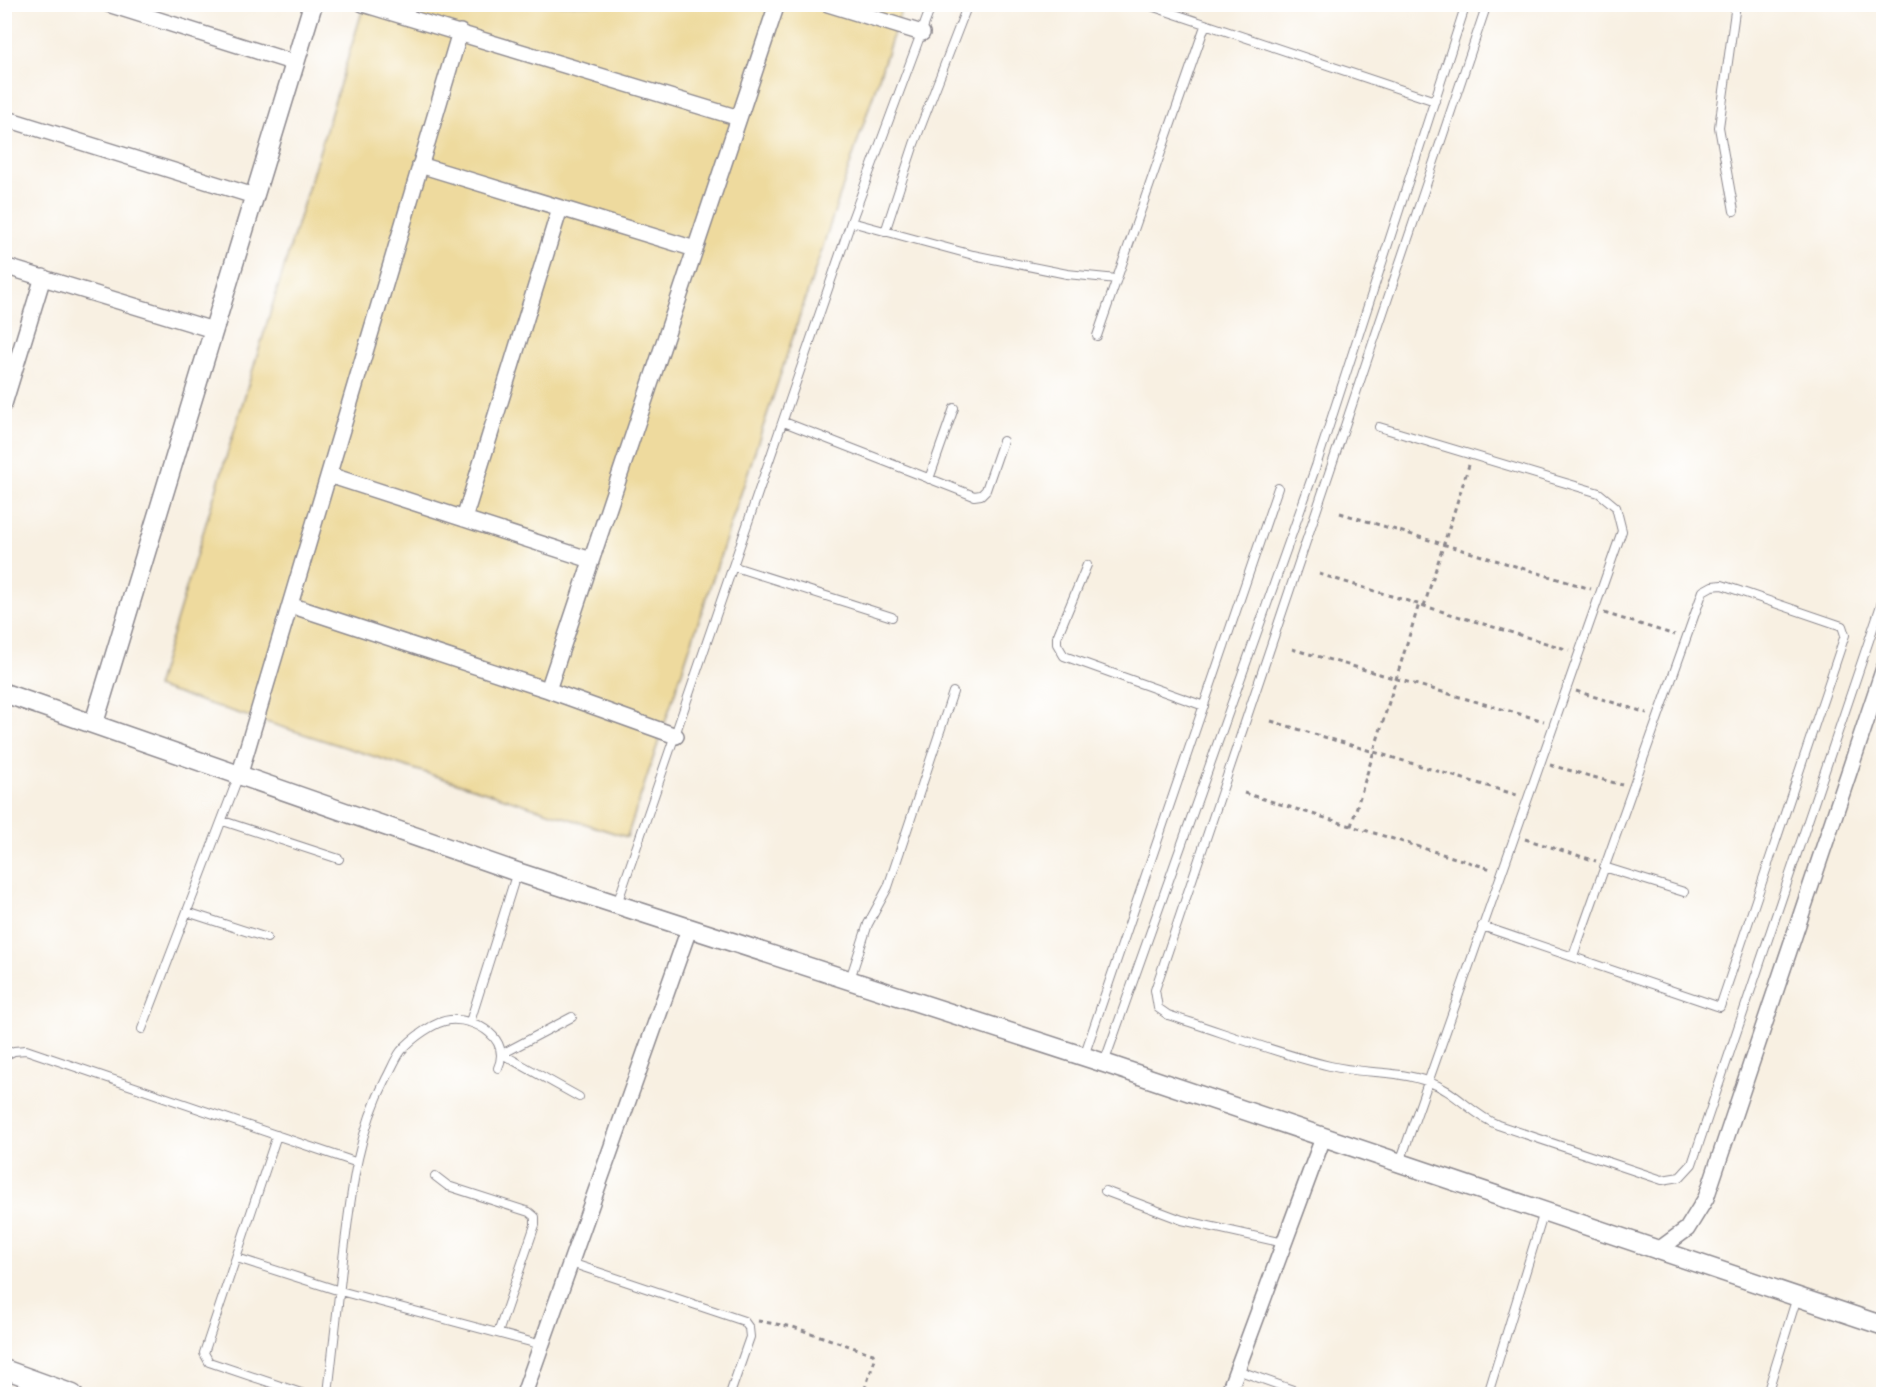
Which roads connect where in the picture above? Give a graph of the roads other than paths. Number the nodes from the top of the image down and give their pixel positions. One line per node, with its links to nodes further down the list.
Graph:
1 (108, 4): 12 (street)
2 (313, 4): 16 (street)
3 (363, 4): 14 (street)
4 (777, 4): 19 (street)
5 (828, 4): 15 (street)
6 (932, 4): 15 (lane)
7 (968, 4): 25 (lane)
8 (1145, 4): 13 (lane)
9 (1467, 4): 17 (lane)
10 (1487, 4): 75 (lane)
11 (1736, 4): 23 (lane)
12 (126, 7): 16 (street)
13 (1205, 27): 17 (lane); 29 (lane)
14 (460, 32): 19 (street); 20 (street)
15 (922, 33): 24 (lane)
16 (296, 63): 21 (street)
17 (1435, 101): 73 (lane)
18 (4, 118): 21 (street)
19 (739, 118): 26 (street)
20 (420, 165): 22 (street); 37 (street)
21 (254, 196): 30 (street)
22 (560, 208): 26 (street); 40 (street)
23 (1734, 211)
24 (851, 222): 25 (lane); 34 (lane)
25 (885, 232): 29 (lane)
26 (695, 249): 41 (street)
27 (4, 266): 28 (street)
28 (43, 278): 30 (street); 32 (street)
29 (1117, 279): 31 (lane)
30 (213, 330): 52 (street)
31 (1097, 336)
32 (4, 405)
33 (954, 408): 38 (lane)
34 (784, 422): 38 (lane); 43 (lane)
35 (1379, 427): 62 (lane)
36 (1003, 441): 38 (lane)
37 (329, 475): 40 (street); 45 (street)
38 (929, 479)
39 (1278, 488): 51 (lane)
40 (464, 519): 41 (street)
41 (591, 560): 48 (street)
42 (1087, 565): 51 (lane)
43 (735, 567): 46 (lane); 53 (lane)
44 (1884, 596): 75 (lane)
45 (290, 605): 48 (street); 54 (street)
46 (892, 617)
47 (1884, 669): 85 (street)
48 (548, 690): 53 (street)
49 (953, 692): 66 (lane)
50 (4, 693): 52 (street)
51 (1204, 706): 72 (lane)
52 (94, 723): 54 (street)
53 (676, 736): 60 (lane)
54 (240, 774): 55 (lane); 58 (street)
55 (223, 821): 56 (lane); 61 (lane)
56 (339, 859)
57 (1605, 866): 59 (lane); 65 (lane); 65 (lane)
58 (516, 872): 60 (street); 68 (lane)
59 (1684, 892)
60 (617, 905): 63 (street)
61 (187, 912): 64 (lane); 69 (lane)
62 (1482, 926): 65 (lane); 75 (lane)
63 (689, 929): 66 (street); 87 (street)
64 (267, 939)
65 (1573, 956)
66 (849, 981): 72 (street)
67 (572, 1017): 70 (lane)
68 (470, 1022): 70 (lane); 79 (lane)
69 (142, 1029)
70 (502, 1054): 74 (lane); 76 (lane)
71 (4, 1056): 77 (lane)
72 (1084, 1056): 73 (street)
73 (1104, 1063): 78 (street)
74 (498, 1068)
75 (1427, 1081): 80 (lane)
76 (579, 1097)
77 (277, 1135): 79 (lane); 86 (lane)
78 (1323, 1137): 80 (street); 84 (street)
79 (355, 1162): 88 (lane)
80 (1400, 1163): 83 (street)
81 (435, 1176): 91 (lane)
82 (1105, 1191): 84 (lane)
83 (1544, 1212): 85 (street); 102 (lane)
84 (1284, 1243): 94 (street)
85 (1657, 1251): 89 (street)
86 (237, 1258): 88 (lane); 96 (lane)
87 (571, 1263): 92 (street); 99 (lane)
88 (340, 1291): 91 (lane); 97 (lane)
89 (1797, 1297): 90 (street); 103 (lane)
90 (1884, 1326)
91 (498, 1333): 92 (lane)
92 (542, 1345): 98 (street)
93 (4, 1369): 95 (street)
94 (1237, 1370): 100 (street); 101 (lane)
95 (73, 1395)
96 (304, 1395)
97 (328, 1395)
98 (524, 1395)
99 (730, 1395)
100 (1228, 1395)
101 (1304, 1395)
102 (1488, 1395)
103 (1767, 1395)

